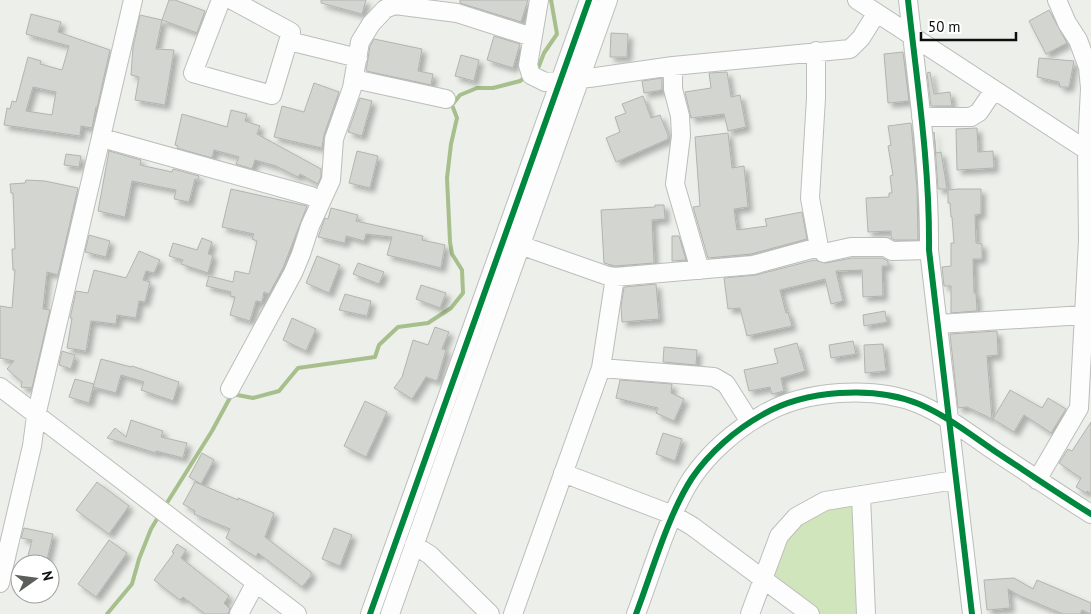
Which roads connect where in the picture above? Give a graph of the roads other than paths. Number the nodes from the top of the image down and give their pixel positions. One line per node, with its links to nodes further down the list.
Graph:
1 (133, 0): 24 (street)
2 (221, 0): 14 (street)
3 (232, 0): 14 (street)
4 (539, 0): 12 (street)
5 (589, 0): 20 (street)
6 (608, 0): 19 (street)
7 (857, 0): 10 (street)
8 (908, 0): 11 (street)
9 (1057, 0): 13 (street)
10 (876, 14): 11 (street); 15 (street)
11 (911, 36): 21 (street); 23 (street)
12 (532, 37): 16 (street); 20 (street)
13 (1084, 38): 25 (street)
14 (289, 41): 16 (street)
15 (816, 51): 17 (street); 29 (street)
16 (358, 58): 18 (street)
17 (672, 66): 19 (street); 31 (street)
18 (354, 79): 22 (street); 26 (street)
19 (580, 79): 20 (street); 28 (street)
20 (560, 81): 54 (street)
21 (994, 90): 23 (street); 25 (street)
22 (446, 99)
23 (921, 117): 30 (street)
24 (102, 138): 26 (street); 39 (street)
25 (1089, 152): 27 (street)
26 (321, 202): 37 (street)
27 (1090, 241): 33 (street)
28 (520, 245): 32 (street); 48 (street)
29 (820, 247): 30 (street); 31 (street)
30 (929, 250): 34 (street)
31 (700, 270): 32 (street)
32 (615, 277): 35 (street)
33 (1084, 315): 34 (street); 38 (street)
34 (938, 324): 40 (street)
35 (601, 368): 41 (street); 42 (street)
36 (0, 387): 39 (street)
37 (230, 389)
38 (1085, 412): 44 (street)
39 (36, 416): 50 (street); 51 (street)
40 (948, 419): 41 (street); 43 (street); 44 (street)
41 (750, 422): 47 (street)
42 (563, 473): 47 (street); 57 (street)
43 (955, 480): 45 (street); 62 (street)
44 (1037, 480): 46 (street)
45 (861, 495): 49 (street); 61 (street)
46 (1091, 514)
47 (674, 515): 49 (street); 58 (street)
48 (414, 545): 55 (street); 56 (street)
49 (762, 579): 59 (street); 60 (street)
50 (256, 582): 52 (street); 53 (street)
51 (0, 583)
52 (239, 614)
53 (297, 614)
54 (370, 614)
55 (390, 614)
56 (490, 614)
57 (513, 614)
58 (636, 614)
59 (750, 614)
60 (810, 614)
61 (866, 614)
62 (972, 614)

